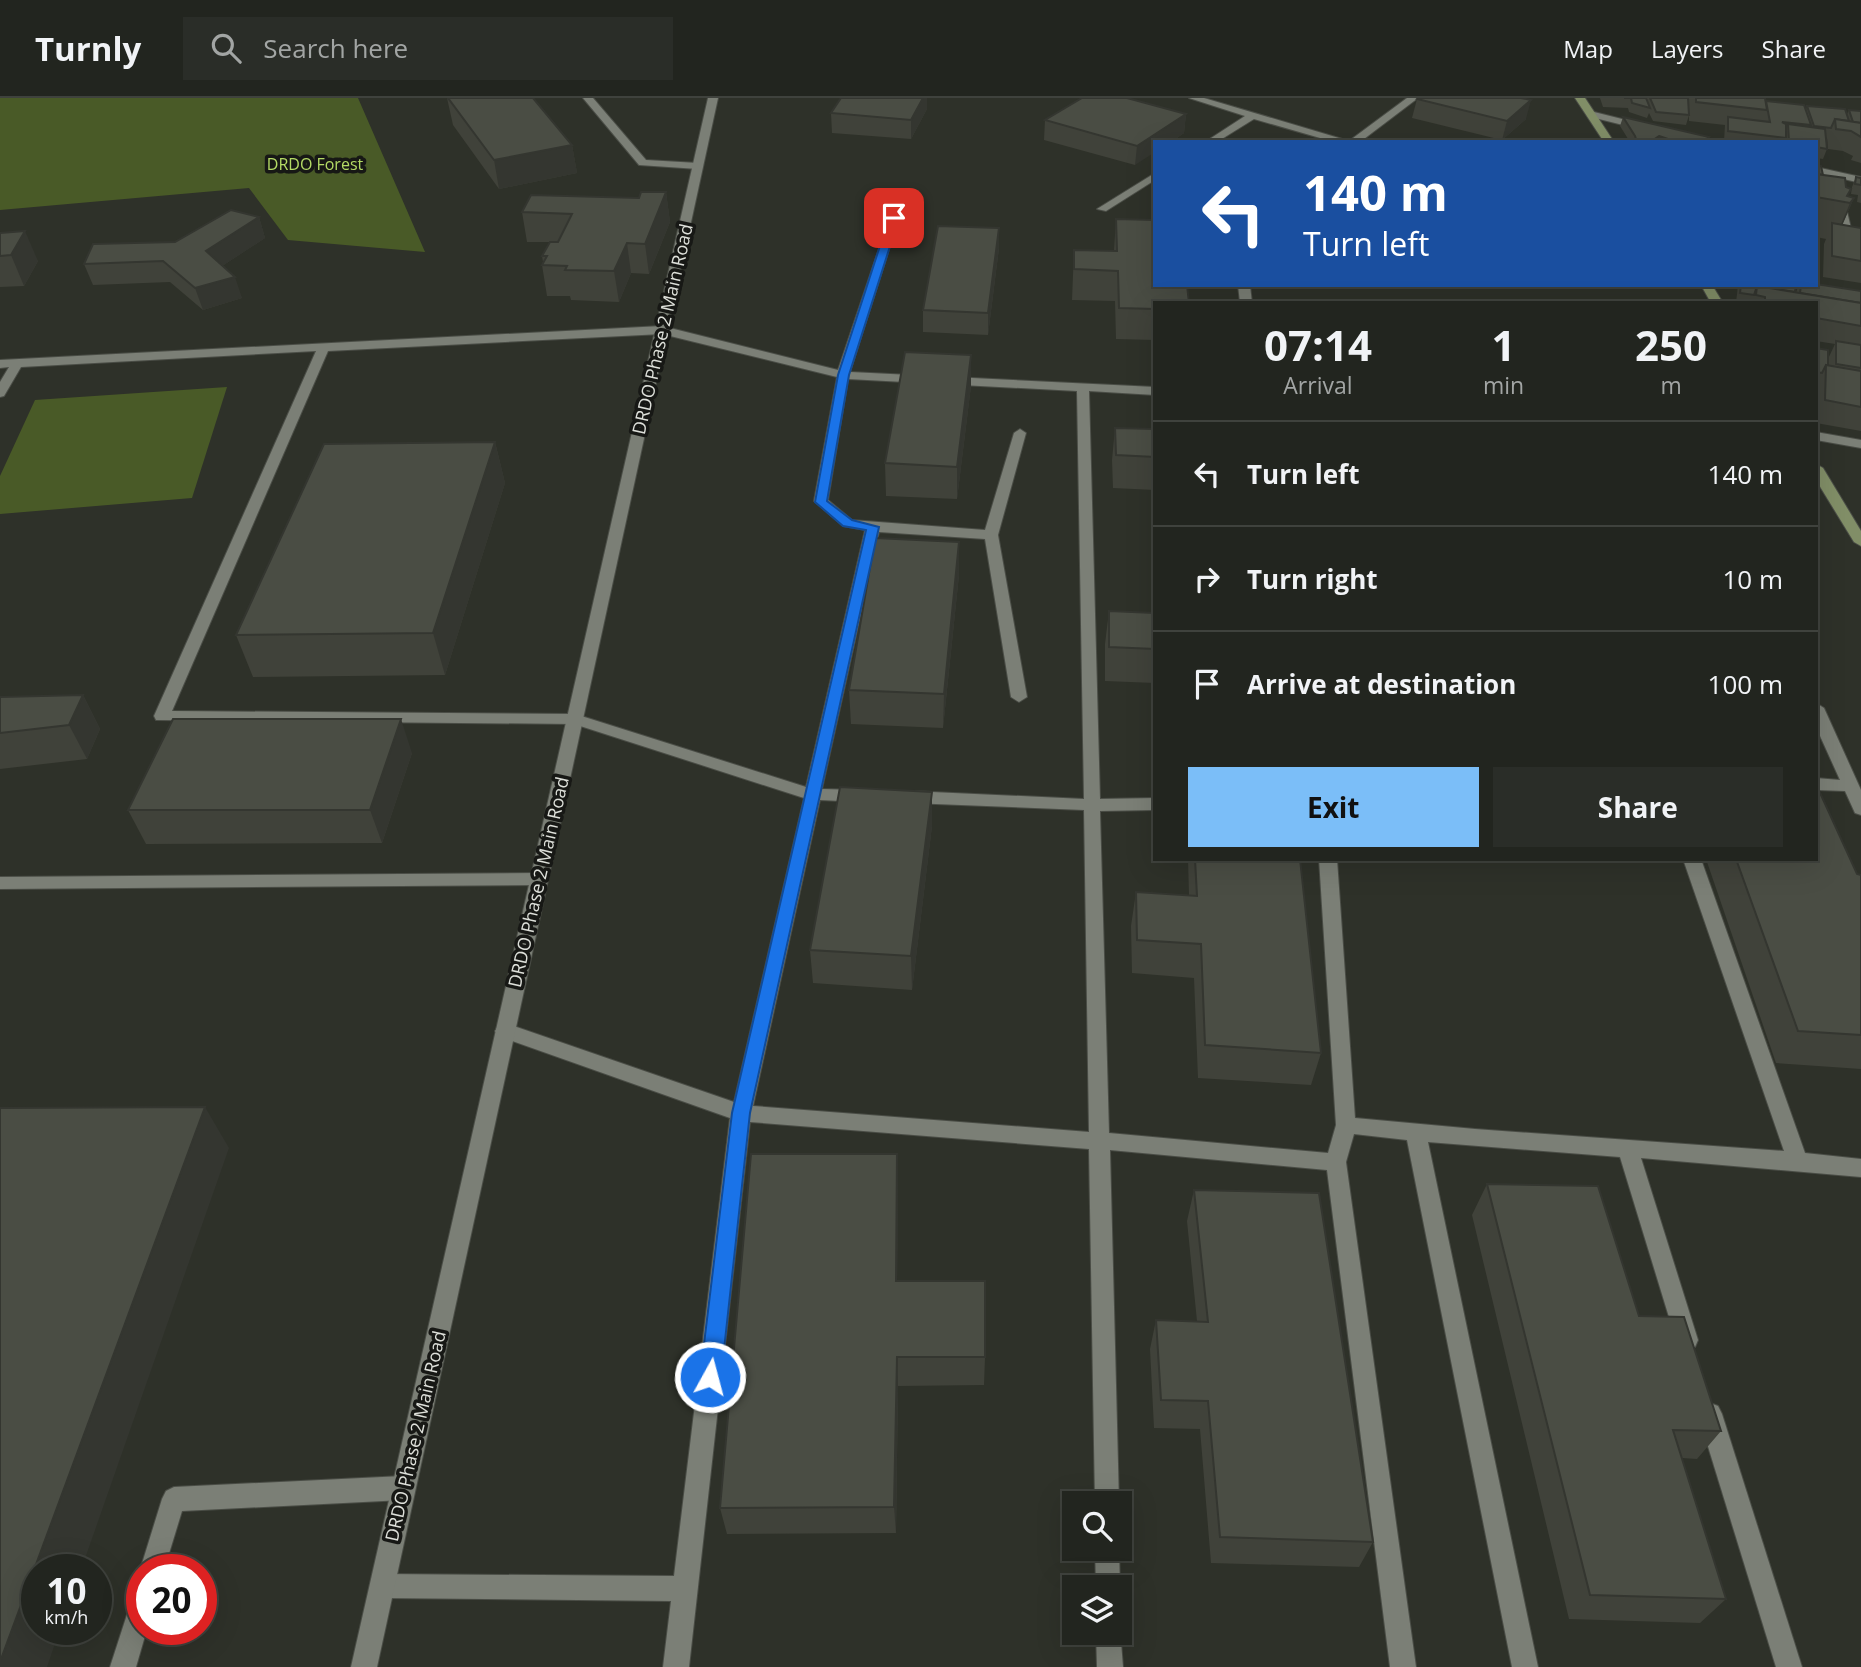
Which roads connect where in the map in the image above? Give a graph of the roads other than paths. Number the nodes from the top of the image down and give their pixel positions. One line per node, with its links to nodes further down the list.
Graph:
1 (588, 98): 13 (street)
2 (713, 98): 13 (street, DRDO Phase 2 Main Road)
3 (1194, 98): 7 (street)
4 (1413, 98): 11 (street)
5 (1580, 98): 6 (street)
6 (1591, 114): 8 (street); 12 (street)
7 (1253, 115): 9 (street); 10 (street)
8 (1653, 129)
9 (1213, 140)
10 (1338, 140)
11 (1356, 140)
12 (1608, 140)
13 (698, 166): 21 (street, DRDO Phase 2 Main Road)
14 (1818, 170): 15 (street)
15 (1833, 173): 17 (street); 20 (street)
16 (1153, 177): 18 (street)
17 (1861, 180)
18 (1102, 209)
19 (894, 218): 25 (street)
20 (1851, 243)
21 (662, 330): 22 (street); 25 (street); 38 (street, DRDO Phase 2 Main Road)
22 (324, 347): 23 (street); 38 (street)
23 (18, 363): 24 (street); 28 (street)
24 (0, 364)
25 (844, 375): 26 (street); 33 (street)
26 (1083, 388): 27 (street); 43 (street)
27 (1153, 391)
28 (0, 393)
29 (1020, 433): 34 (street)
30 (1818, 436): 31 (street)
31 (1861, 443)
32 (1818, 471): 35 (street)
33 (873, 527): 34 (street); 41 (street)
34 (991, 535): 36 (street)
35 (1861, 542)
36 (1019, 696)
37 (1818, 712): 40 (street)
38 (575, 719): 41 (street); 47 (street, DRDO Phase 2 Main Road)
39 (1818, 784): 40 (street)
40 (1851, 786): 44 (street)
41 (811, 794): 43 (street); 50 (street)
42 (1153, 804): 43 (street)
43 (1092, 805): 53 (street)
44 (1861, 809)
45 (1328, 861): 51 (street)
46 (1693, 861): 55 (street)
47 (539, 879): 48 (street); 49 (street, DRDO Phase 2 Main Road)
48 (0, 883)
49 (505, 1031): 50 (street); 60 (street, DRDO Phase 2 Main Road)
50 (741, 1113): 53 (street); 64 (street)
51 (1346, 1125): 52 (street); 56 (street)
52 (1416, 1133): 54 (street); 72 (street)
53 (1099, 1140): 56 (street); 61 (street)
54 (1628, 1150): 55 (street); 58 (street)
55 (1797, 1160): 57 (street)
56 (1336, 1162): 71 (street)
57 (1861, 1168)
58 (1694, 1362)
59 (1702, 1389): 73 (street)
60 (403, 1488): 62 (street); 63 (street, DRDO Phase 2 Main Road)
61 (1107, 1491)
62 (157, 1554)
63 (382, 1586): 64 (street); 68 (street, DRDO Phase 2 Main Road)
64 (686, 1589): 69 (street)
65 (130, 1645): 67 (street)
66 (1109, 1645): 70 (street)
67 (123, 1667)
68 (364, 1667)
69 (676, 1667)
70 (1110, 1667)
71 (1403, 1667)
72 (1525, 1667)
73 (1789, 1667)

